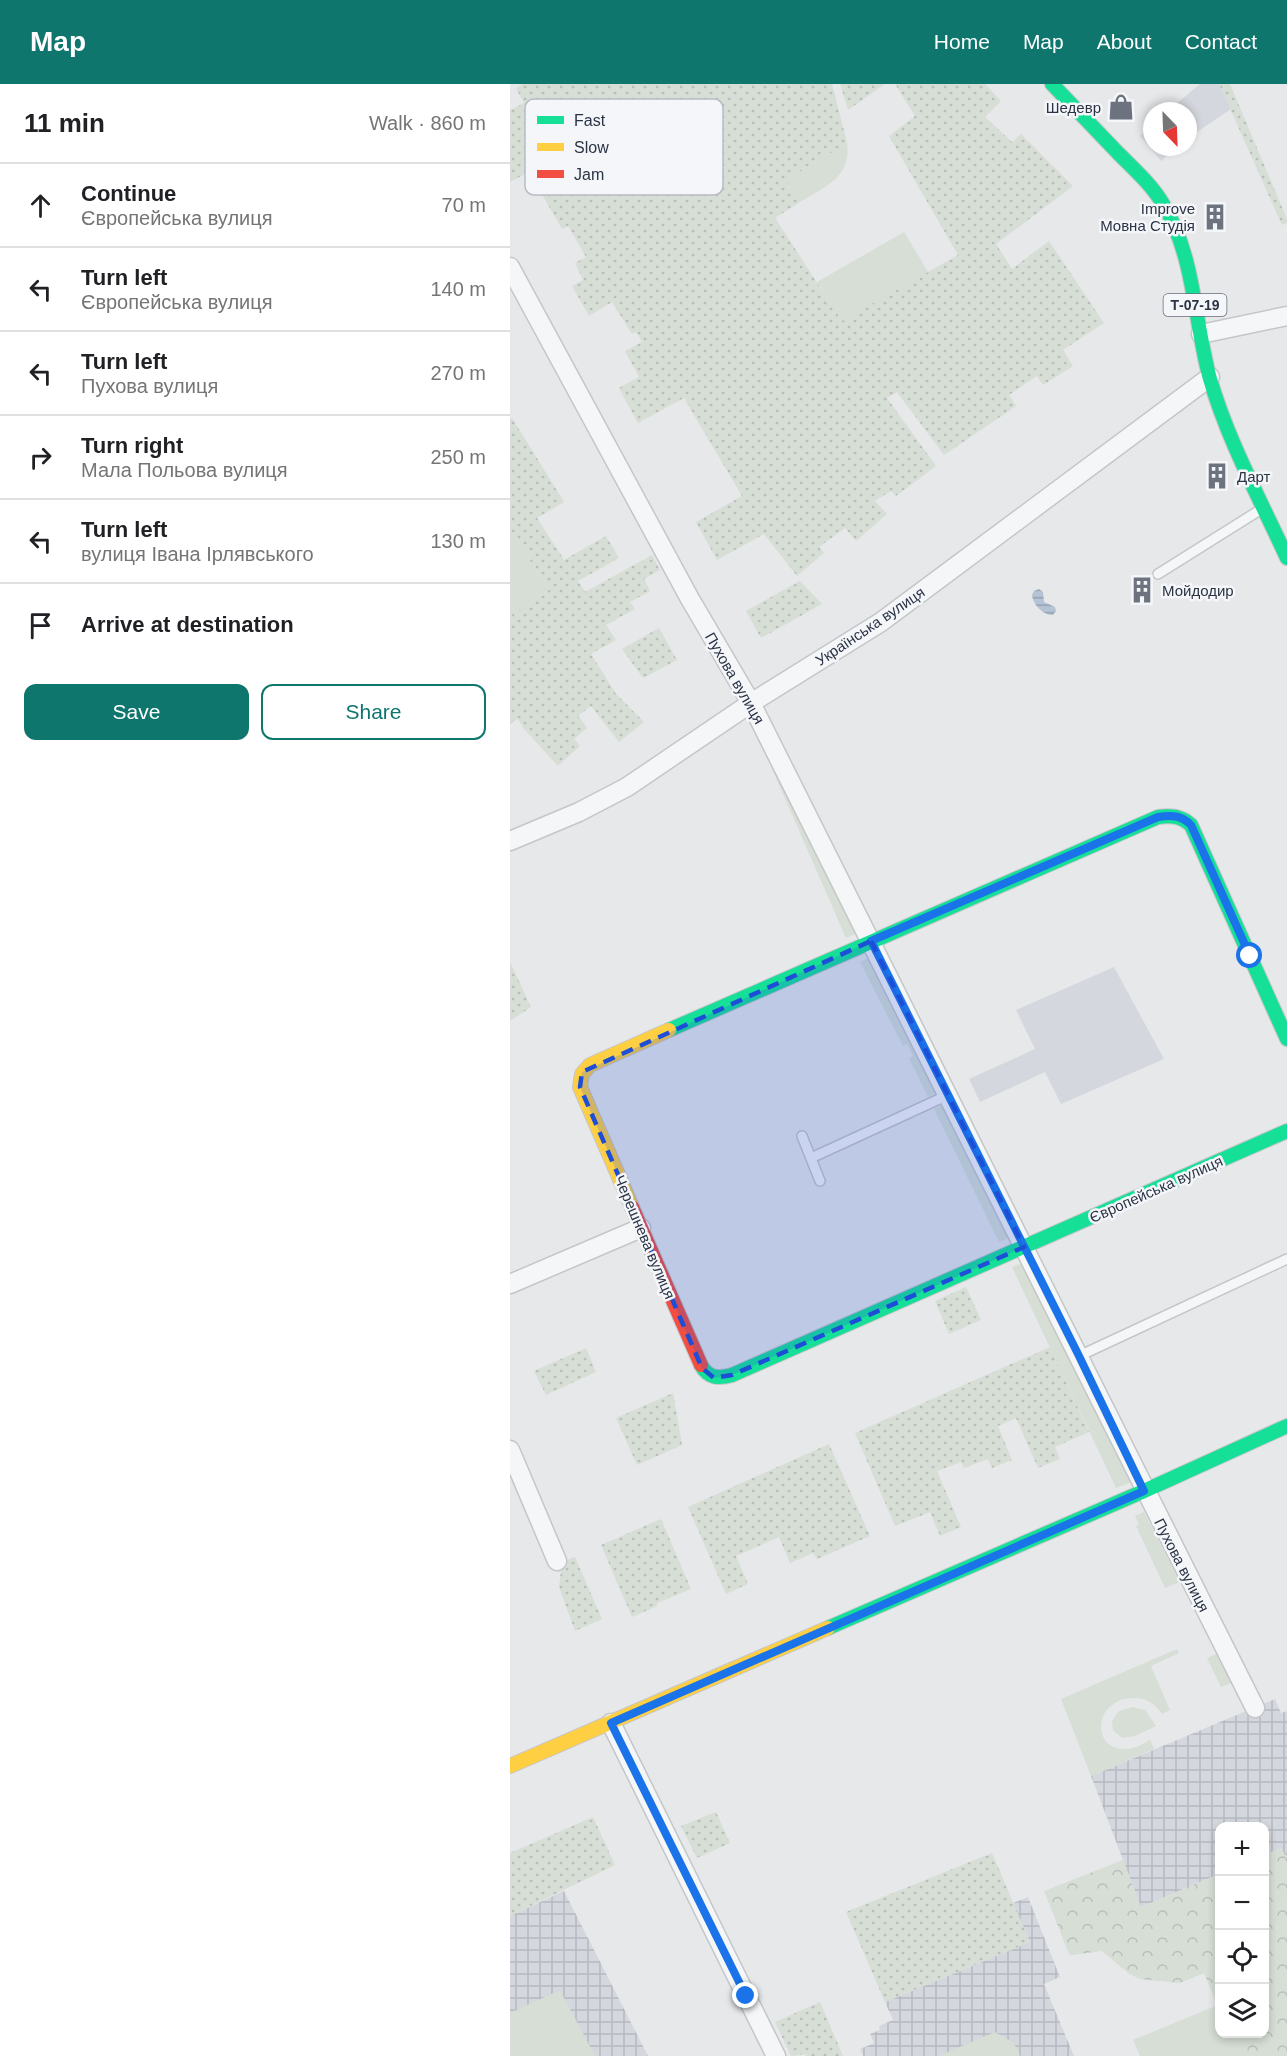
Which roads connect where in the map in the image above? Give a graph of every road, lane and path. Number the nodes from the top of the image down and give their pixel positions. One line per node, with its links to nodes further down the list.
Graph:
1 (1052, 84): 4 (street, Т-07-19)
2 (510, 267): 9 (street, Пухова вулиця)
3 (1287, 316): 4 (street)
4 (1201, 334): 5 (street, Т-07-19)
5 (1209, 377): 6 (street, Т-07-19); 9 (street, Українська вулиця)
6 (1264, 508): 7 (street, Т-07-19); 8 (lane)
7 (1287, 558)
8 (1158, 574)
9 (751, 703): 10 (street, Українська вулиця); 11 (street, Пухова вулиця)
10 (510, 841)
11 (871, 941): 12 (street); 13 (street, Пухова вулиця); 18 (street, Черешнева вулиця)
12 (1287, 1039)
13 (948, 1095): 16 (lane); 19 (street, Пухова вулиця)
14 (1287, 1131): 19 (street, Європейська вулиця)
15 (802, 1136): 16 (lane)
16 (811, 1158): 17 (lane)
17 (820, 1181)
18 (641, 1228): 19 (street, Черешнева вулиця); 21 (street)
19 (1024, 1247): 22 (street, Пухова вулиця)
20 (1287, 1259): 22 (lane)
21 (510, 1284)
22 (1079, 1356): 26 (street, Пухова вулиця)
23 (1287, 1426): 26 (street)
24 (510, 1450): 25 (street)
25 (518, 1489): 27 (street)
26 (1144, 1491): 28 (street, Пухова вулиця); 29 (street)
27 (557, 1561)
28 (1255, 1708)
29 (611, 1723): 30 (street); 31 (street)
30 (510, 1766)
31 (776, 2056)

